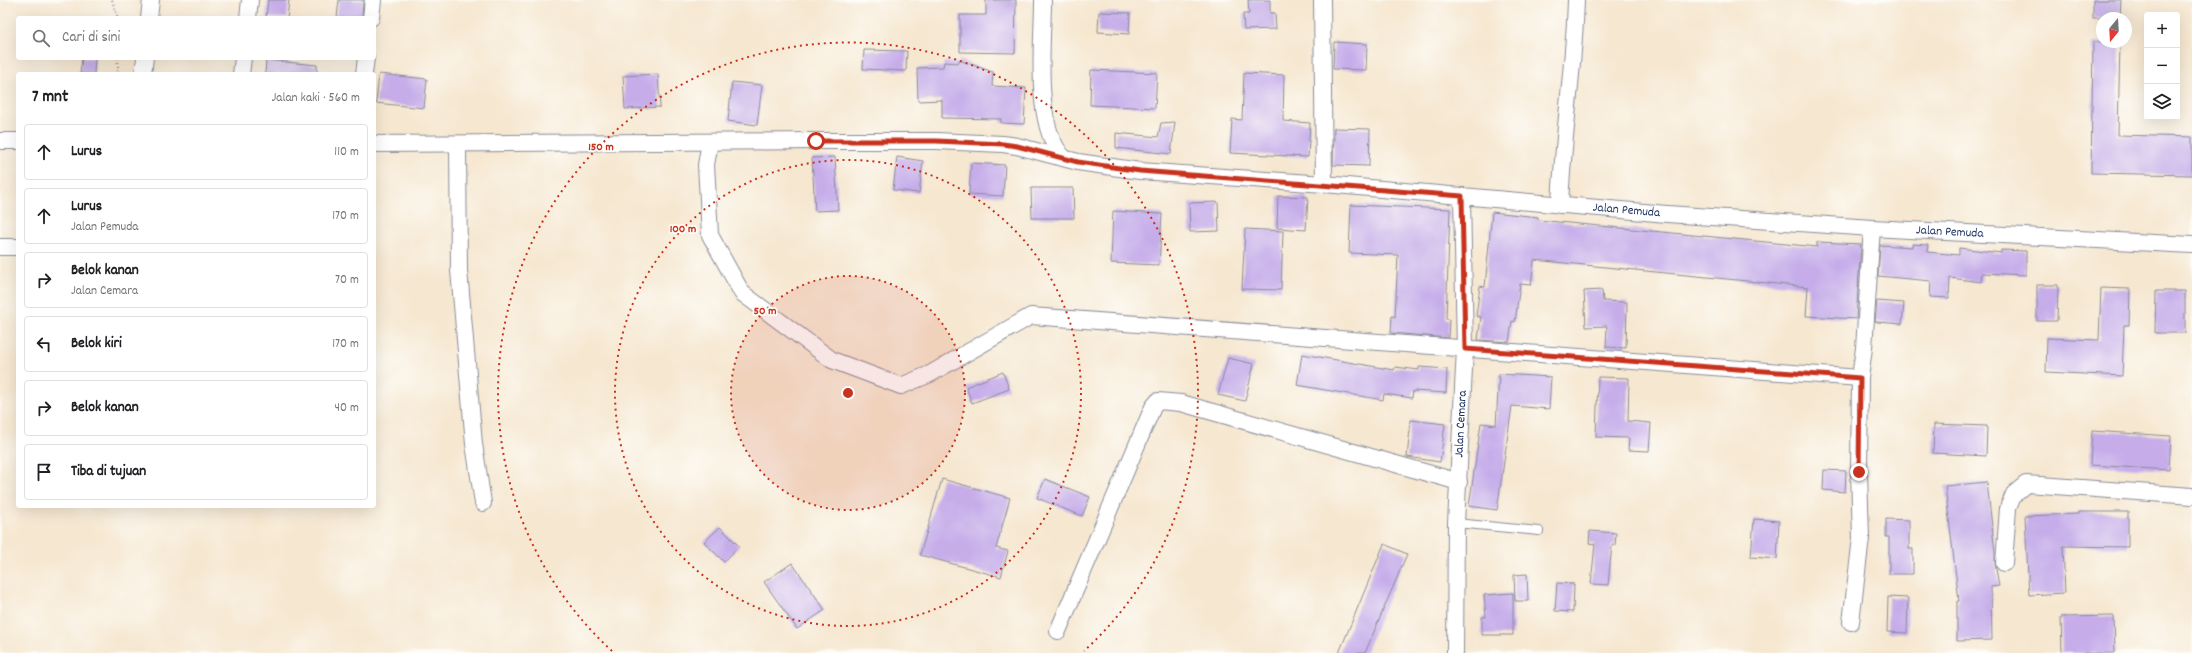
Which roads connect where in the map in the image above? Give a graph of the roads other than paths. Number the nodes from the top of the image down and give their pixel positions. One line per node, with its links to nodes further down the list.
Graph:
1 (151, 0): 7 (street)
2 (250, 0): 8 (street)
3 (373, 0): 9 (street)
4 (1043, 0): 21 (street)
5 (1322, 0): 22 (street)
6 (1576, 0): 24 (street)
7 (149, 16)
8 (248, 16)
9 (371, 16)
10 (145, 60): 13 (street)
11 (243, 60): 14 (street)
12 (366, 60): 15 (street)
13 (143, 72)
14 (241, 72)
15 (364, 72)
16 (0, 141): 17 (street)
17 (16, 141)
18 (710, 142): 20 (street, Jalan Pemuda); 21 (street, Jalan Pemuda); 29 (street)
19 (376, 144): 20 (street, Jalan Pemuda)
20 (458, 144): 33 (street)
21 (1063, 157): 22 (street, Jalan Pemuda)
22 (1324, 184): 23 (street, Jalan Pemuda)
23 (1462, 196): 24 (street, Jalan Pemuda); 29 (street, Jalan Cemara)
24 (1560, 205): 25 (street, Jalan Pemuda)
25 (1872, 228): 26 (street, Jalan Pemuda); 30 (street)
26 (2192, 245)
27 (0, 247): 28 (street)
28 (16, 247)
29 (1465, 349): 30 (street); 31 (street, Jalan Cemara)
30 (1860, 378): 37 (street)
31 (1459, 482): 34 (street, Jalan Cemara); 38 (street)
32 (2192, 496): 36 (street)
33 (483, 502)
34 (1456, 523): 35 (lane); 39 (street, Jalan Cemara)
35 (1539, 531)
36 (2004, 563)
37 (1851, 622)
38 (1058, 631)
39 (1455, 653)

